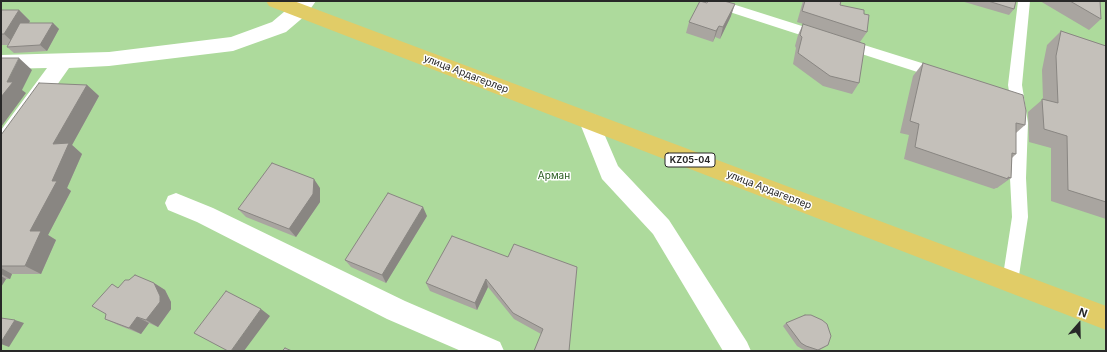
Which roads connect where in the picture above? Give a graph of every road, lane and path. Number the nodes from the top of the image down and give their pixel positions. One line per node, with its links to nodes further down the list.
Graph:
1 (275, 1): 4 (main road, улица Ардагерлер / KZ05-04)
2 (708, 1): 7 (lane)
3 (1024, 1): 9 (lane)
4 (303, 6): 5 (street); 10 (main road, улица Ардагерлер / KZ05-04)
5 (64, 59): 6 (street); 11 (street)
6 (1, 62)
7 (952, 78)
8 (1003, 96): 9 (lane)
9 (1017, 102): 13 (lane)
10 (589, 121): 13 (main road, улица Ардагерлер / KZ05-04); 16 (street)
11 (1, 147)
12 (176, 203): 15 (street)
13 (1010, 282): 14 (main road, улица Ардагерлер / KZ05-04)
14 (1106, 318)
15 (485, 350)
16 (738, 351)

